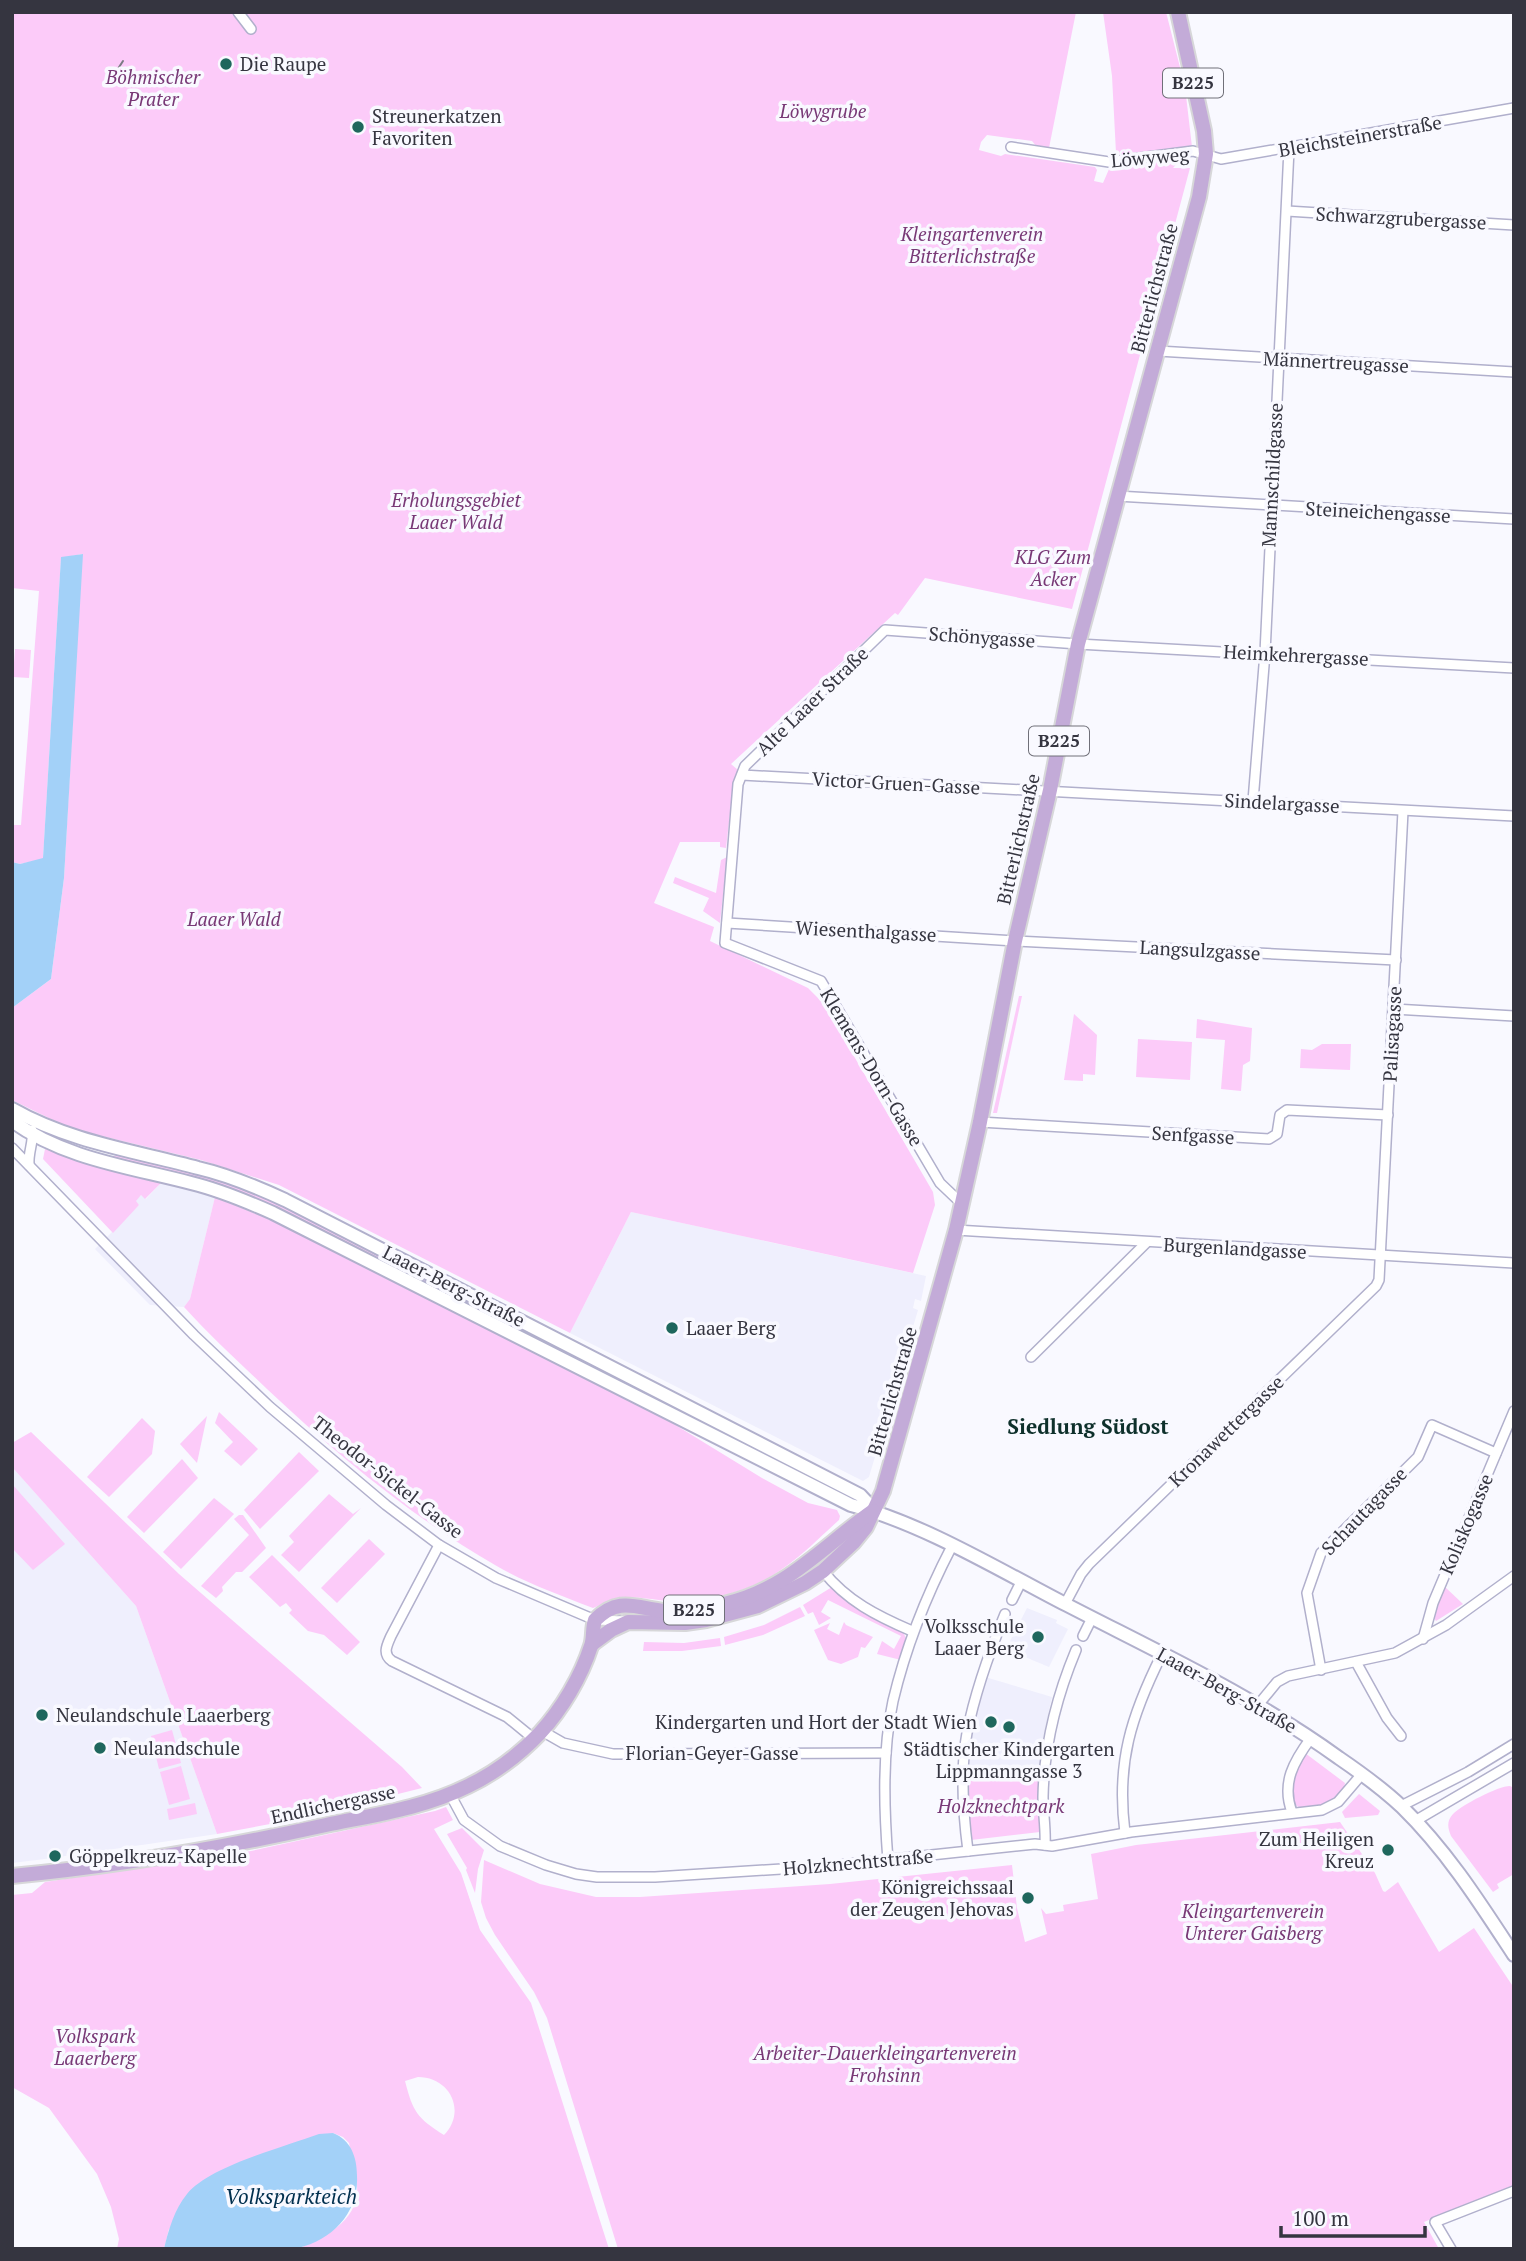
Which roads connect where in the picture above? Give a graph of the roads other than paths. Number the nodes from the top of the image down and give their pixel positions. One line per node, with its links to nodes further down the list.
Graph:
1 (238, 12): 3 (street)
2 (1178, 12): 7 (main road, Bitterlichstraße / B225)
3 (251, 29)
4 (1514, 108): 6 (street, Bleichsteinerstraße)
5 (1011, 147): 7 (street, Löwyweg)
6 (1289, 149): 7 (street, Bleichsteinerstraße); 8 (street, Mannschildgasse)
7 (1206, 154): 10 (main road, Bitterlichstraße / B225)
8 (1287, 211): 9 (street, Schwarzgrubergasse); 11 (street, Mannschildgasse)
9 (1514, 225)
10 (1158, 351): 11 (street, Männertreugasse); 13 (main road, Bitterlichstraße / B225)
11 (1278, 359): 12 (street, Männertreugasse); 14 (street, Mannschildgasse)
12 (1514, 372)
13 (1117, 496): 14 (street, Steineichengasse); 17 (main road, Bitterlichstraße / B225)
14 (1270, 506): 15 (street, Steineichengasse); 18 (street, Mannschildgasse)
15 (1514, 519)
16 (885, 630): 17 (street, Schönygasse); 20 (street, Alte Laaer Straße)
17 (1078, 644): 18 (street, Heimkehrergasse); 21 (main road, Bitterlichstraße / B225)
18 (1265, 653): 19 (street, Heimkehrergasse); 22 (street, Mannschildgasse)
19 (1514, 668)
20 (741, 775): 21 (street, Victor-Gruen-Gasse); 25 (street, Klemens-Dorn-Gasse)
21 (1049, 790): 22 (street, Sindelargasse); 26 (main road, Bitterlichstraße / B225)
22 (1253, 801): 23 (street, Sindelargasse)
23 (1403, 811): 24 (street, Sindelargasse); 27 (street, Palisagasse)
24 (1514, 816)
25 (727, 923): 26 (street, Wiesenthalgasse); 36 (street, Klemens-Dorn-Gasse)
26 (1010, 940): 27 (street, Langsulzgasse); 32 (main road, Bitterlichstraße / B225)
27 (1396, 960): 28 (street, Palisagasse)
28 (1394, 1009): 29 (street); 30 (street, Palisagasse)
29 (1514, 1016)
30 (1388, 1115): 32 (street, Senfgasse); 39 (street, Palisagasse)
31 (17, 1119): 33 (main road, Laaer-Berg-Straße); 44 (main road, Laaer-Berg-Straße)
32 (980, 1122): 36 (main road, Bitterlichstraße / B225)
33 (33, 1136): 35 (street); 44 (main road, Laaer-Berg-Straße)
34 (12, 1148): 35 (street, Theodor-Sickel-Gasse)
35 (29, 1165): 45 (street, Theodor-Sickel-Gasse)
36 (961, 1203): 37 (main road, Bitterlichstraße / B225)
37 (956, 1230): 38 (street, Burgenlandgasse); 44 (main road, Bitterlichstraße / B225)
38 (1146, 1242): 39 (street, Burgenlandgasse); 41 (street)
39 (1379, 1256): 40 (street, Burgenlandgasse); 51 (street, Kronawettergasse)
40 (1514, 1264)
41 (1031, 1357)
42 (1514, 1411): 43 (street, Koliskogasse)
43 (1496, 1453): 58 (street, Koliskogasse); 63 (street, Schautagasse)
44 (874, 1510): 46 (main road, Laaer-Berg-Straße); 47 (main road, B225); 54 (main road, B225)
45 (439, 1545): 54 (street, Theodor-Sickel-Gasse); 65 (street, Florian-Geyer-Gasse)
46 (951, 1546): 49 (main road, Laaer-Berg-Straße); 56 (street)
47 (823, 1571): 55 (main road, B225); 56 (street)
48 (1514, 1576): 58 (street)
49 (1021, 1582): 50 (street); 51 (main road, Laaer-Berg-Straße)
50 (1012, 1600)
51 (1065, 1604): 53 (main road, Laaer-Berg-Straße)
52 (1005, 1614): 78 (street)
53 (1092, 1618): 57 (street); 61 (main road, Laaer-Berg-Straße)
54 (595, 1620): 55 (street); 59 (main road, Endlichergasse)
55 (628, 1622): 59 (main road)
56 (912, 1632): 69 (street)
57 (1083, 1636)
58 (1423, 1639): 62 (street)
59 (592, 1644): 65 (main road, Endlichergasse)
60 (1076, 1650): 77 (street)
61 (1162, 1654): 64 (main road, Laaer-Berg-Straße); 76 (street)
62 (1356, 1662): 63 (street); 66 (street)
63 (1321, 1670): 64 (street)
64 (1258, 1705): 67 (main road, Laaer-Berg-Straße)
65 (538, 1735): 69 (street, Florian-Geyer-Gasse); 72 (main road, Endlichergasse)
66 (1401, 1736)
67 (1311, 1738): 71 (main road, Laaer-Berg-Straße); 74 (street)
68 (1514, 1744): 73 (street)
69 (886, 1753): 79 (street)
70 (1514, 1763): 75 (street)
71 (1362, 1774): 73 (main road, Laaer-Berg-Straße); 74 (street, Holzknechtstraße)
72 (450, 1794): 79 (street, Holzknechtstraße); 80 (main road, Endlichergasse)
73 (1401, 1807): 75 (main road, Laaer-Berg-Straße)
74 (1292, 1812): 76 (street, Holzknechtstraße)
75 (1415, 1821): 83 (main road, Laaer-Berg-Straße)
76 (1125, 1833): 77 (street, Holzknechtstraße)
77 (1045, 1845): 78 (street, Holzknechtstraße)
78 (968, 1851): 79 (street, Holzknechtstraße)
79 (888, 1861)
80 (51, 1872): 81 (main road, Endlichergasse); 82 (main road)
81 (12, 1876)
82 (12, 1884)
83 (1514, 1955)
84 (1514, 2191): 85 (street)
85 (1451, 2249)

